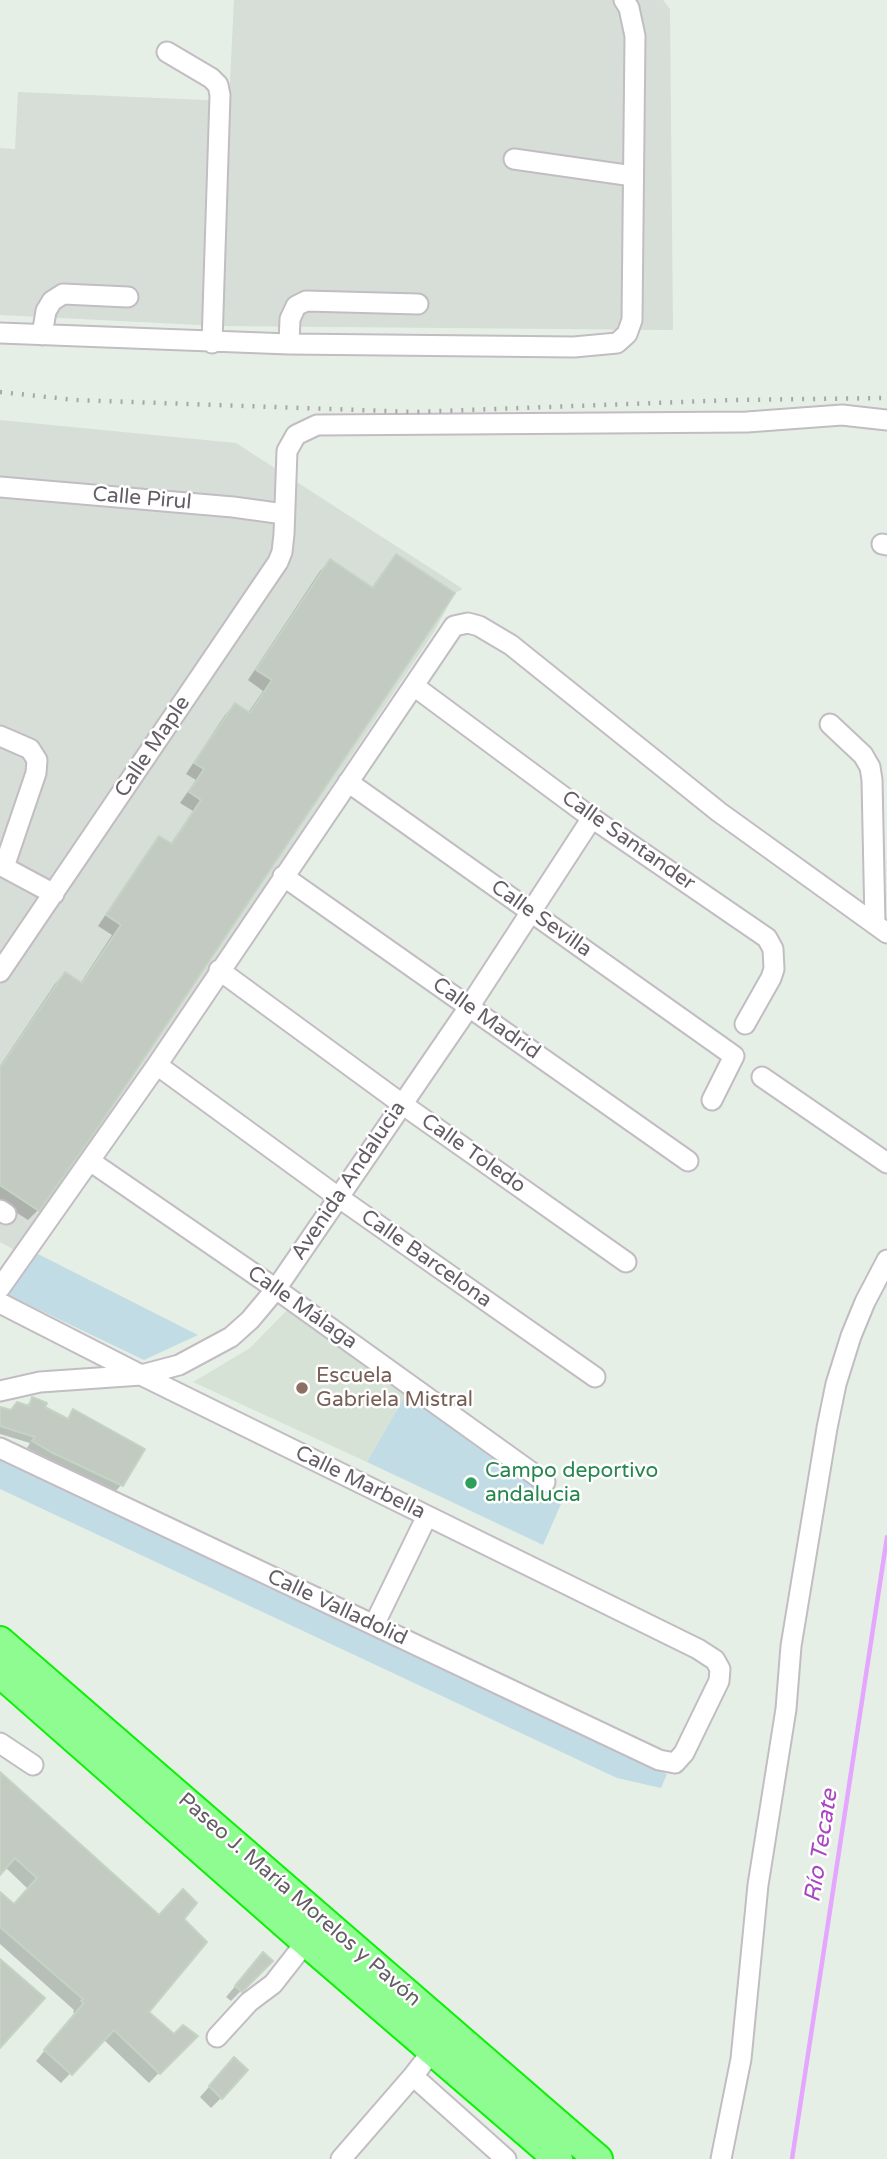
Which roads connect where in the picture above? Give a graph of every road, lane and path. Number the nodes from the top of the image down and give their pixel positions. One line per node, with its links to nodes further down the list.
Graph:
1 (624, 0): 4 (street)
2 (167, 52): 9 (street)
3 (514, 159): 4 (street)
4 (633, 176): 10 (street)
5 (128, 297): 8 (street)
6 (418, 304): 10 (street)
7 (0, 333): 8 (street)
8 (42, 335): 9 (street)
9 (212, 343): 10 (street)
10 (289, 344)
11 (887, 420): 13 (street, Calle Maple)
12 (0, 488): 13 (street, Calle Pirul)
13 (284, 514): 23 (street, Calle Maple)
14 (414, 686): 17 (street); 19 (street, Calle Santander); 25 (street)
15 (830, 724): 25 (street)
16 (0, 737): 20 (street)
17 (348, 782): 22 (street); 24 (street, Calle Sevilla)
18 (0, 816): 20 (street)
19 (592, 818): 24 (street, Avenida Andalucia); 29 (street, Calle Santander)
20 (19, 824): 21 (street)
21 (2, 866): 23 (street)
22 (283, 876): 26 (street); 28 (street, Calle Madrid)
23 (54, 894): 27 (street, Calle Maple)
24 (531, 911): 28 (street, Avenida Andalucia); 32 (street, Calle Sevilla)
25 (881, 929)
26 (219, 970): 30 (street); 33 (street, Calle Toledo)
27 (0, 972)
28 (469, 1007): 33 (street, Avenida Andalucia); 35 (street, Calle Madrid)
29 (745, 1024)
30 (157, 1065): 34 (street); 37 (street, Calle Barcelona)
31 (762, 1077): 36 (street)
32 (712, 1100)
33 (402, 1104): 37 (street, Avenida Andalucia); 39 (street, Calle Toledo)
34 (90, 1161): 40 (street); 41 (street, Calle Málaga)
35 (688, 1161)
36 (887, 1163)
37 (338, 1197): 41 (street, Avenida Andalucia); 44 (street, Calle Barcelona)
38 (887, 1260): 63 (street)
39 (626, 1262)
40 (0, 1288)
41 (276, 1289): 43 (street, Avenida Andalucia); 47 (street, Calle Málaga)
42 (0, 1303): 43 (street, Calle Marbella)
43 (141, 1375): 45 (street, Avenida Andalucia); 48 (street, Calle Marbella)
44 (595, 1377)
45 (0, 1391)
46 (0, 1448): 49 (street, Calle Valladolid)
47 (545, 1482)
48 (427, 1516): 49 (street); 53 (street, Calle Marbella)
49 (374, 1625): 53 (street, Calle Valladolid)
50 (0, 1641): 62 (highway, Paseo J. María Morelos y Pavón)
51 (0, 1673): 55 (highway, Paseo J. María Morelos y Pavón)
52 (0, 1743): 54 (street)
53 (675, 1763)
54 (33, 1765)
55 (306, 1942): 56 (street); 57 (highway, Paseo J. María Morelos y Pavón)
56 (217, 2037)
57 (433, 2050): 58 (street); 61 (highway, Paseo J. María Morelos y Pavón)
58 (413, 2076): 59 (street); 60 (street)
59 (341, 2159)
60 (506, 2159)
61 (558, 2159)
62 (598, 2159)
63 (721, 2159)

